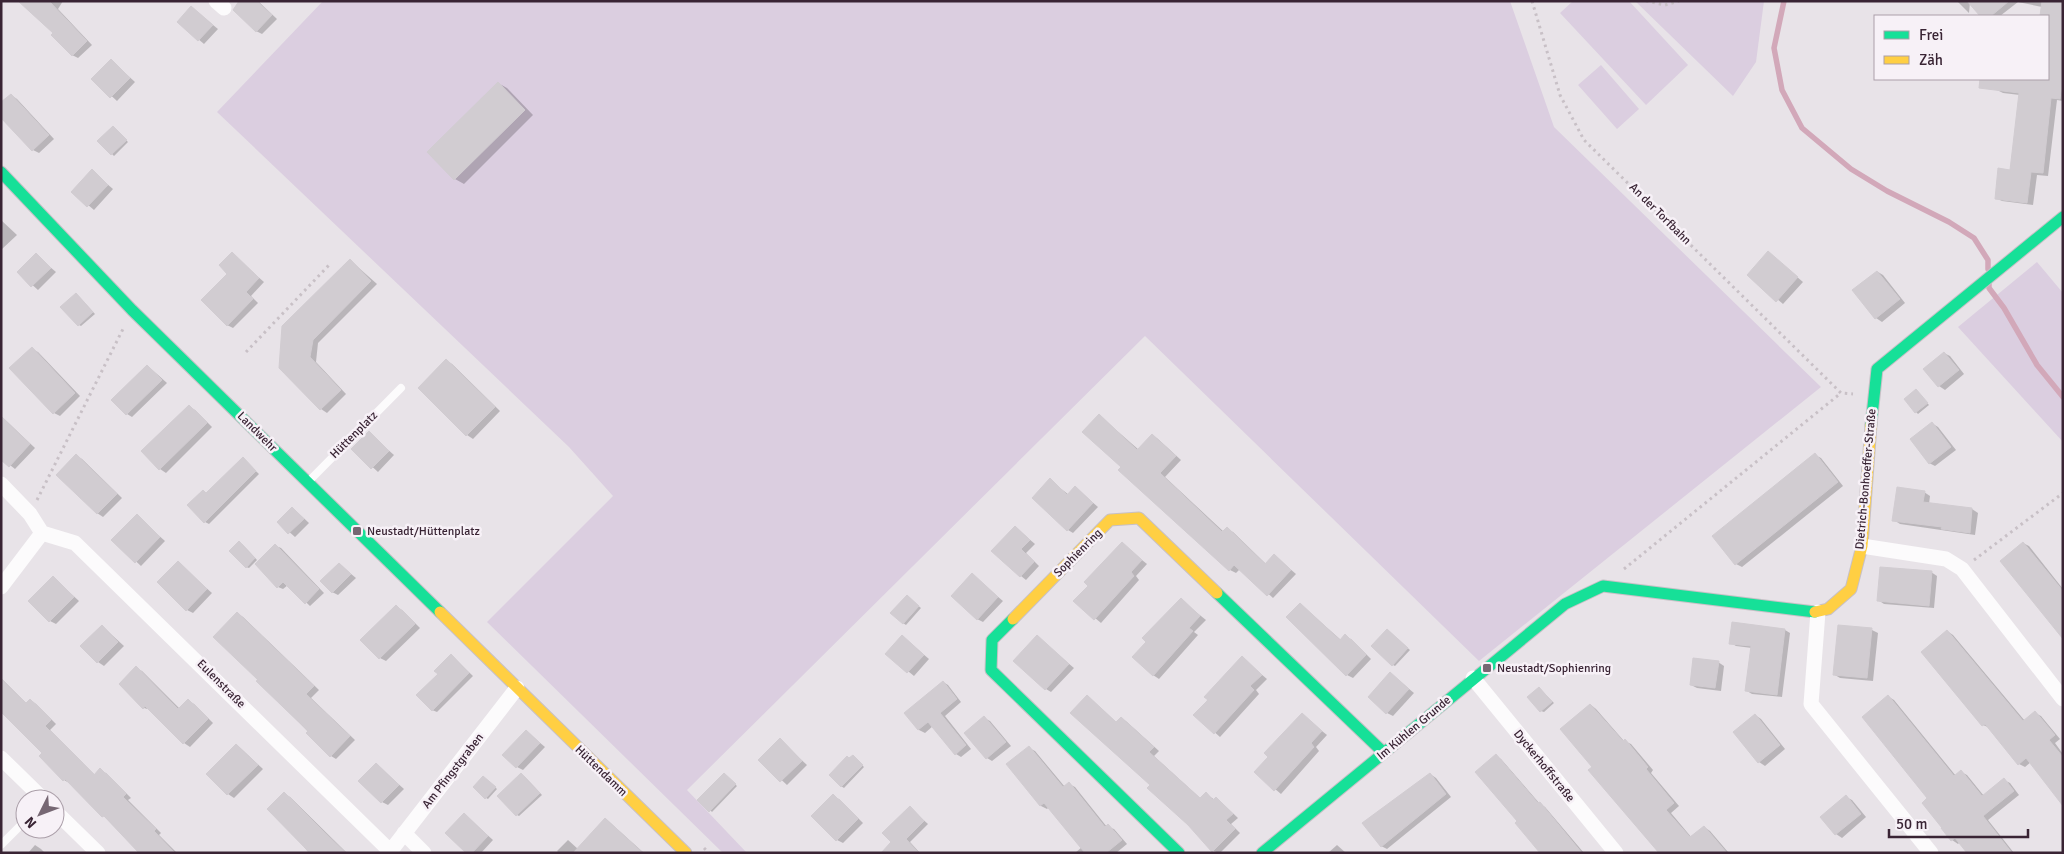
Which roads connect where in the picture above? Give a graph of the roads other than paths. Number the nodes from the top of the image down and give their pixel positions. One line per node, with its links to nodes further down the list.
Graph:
1 (1, 172): 4 (street, Landwehr)
2 (2063, 217): 7 (street, Dietrich-Bonhoeffer-Straße)
3 (401, 388): 4 (lane, Hüttenplatz)
4 (308, 482): 11 (street, Landwehr)
5 (1, 484): 6 (street)
6 (42, 533): 8 (street); 20 (street, Eulenstraße)
7 (1862, 546): 9 (street, Dietrich-Bonhoeffer-Straße); 12 (street)
8 (1, 587)
9 (1818, 612): 10 (street, Im Kühlen Grunde); 27 (street)
10 (1473, 678): 13 (street, Im Kühlen Grunde); 26 (street, Dyckerhoffstraße)
11 (517, 688): 18 (street, Am Pfingstgraben); 23 (street, Hüttendamm)
12 (2063, 699)
13 (1384, 753): 24 (street, Sophienring); 25 (street, Im Kühlen Grunde)
14 (1, 758): 15 (street)
15 (33, 789)
16 (65, 821): 21 (street)
17 (15, 832): 19 (lane)
18 (404, 833): 20 (street, Am Pfingstgraben); 22 (street)
19 (1, 846)
20 (389, 852)
21 (98, 853)
22 (424, 853)
23 (686, 853)
24 (1179, 853)
25 (1262, 853)
26 (1616, 853)
27 (1931, 853)

